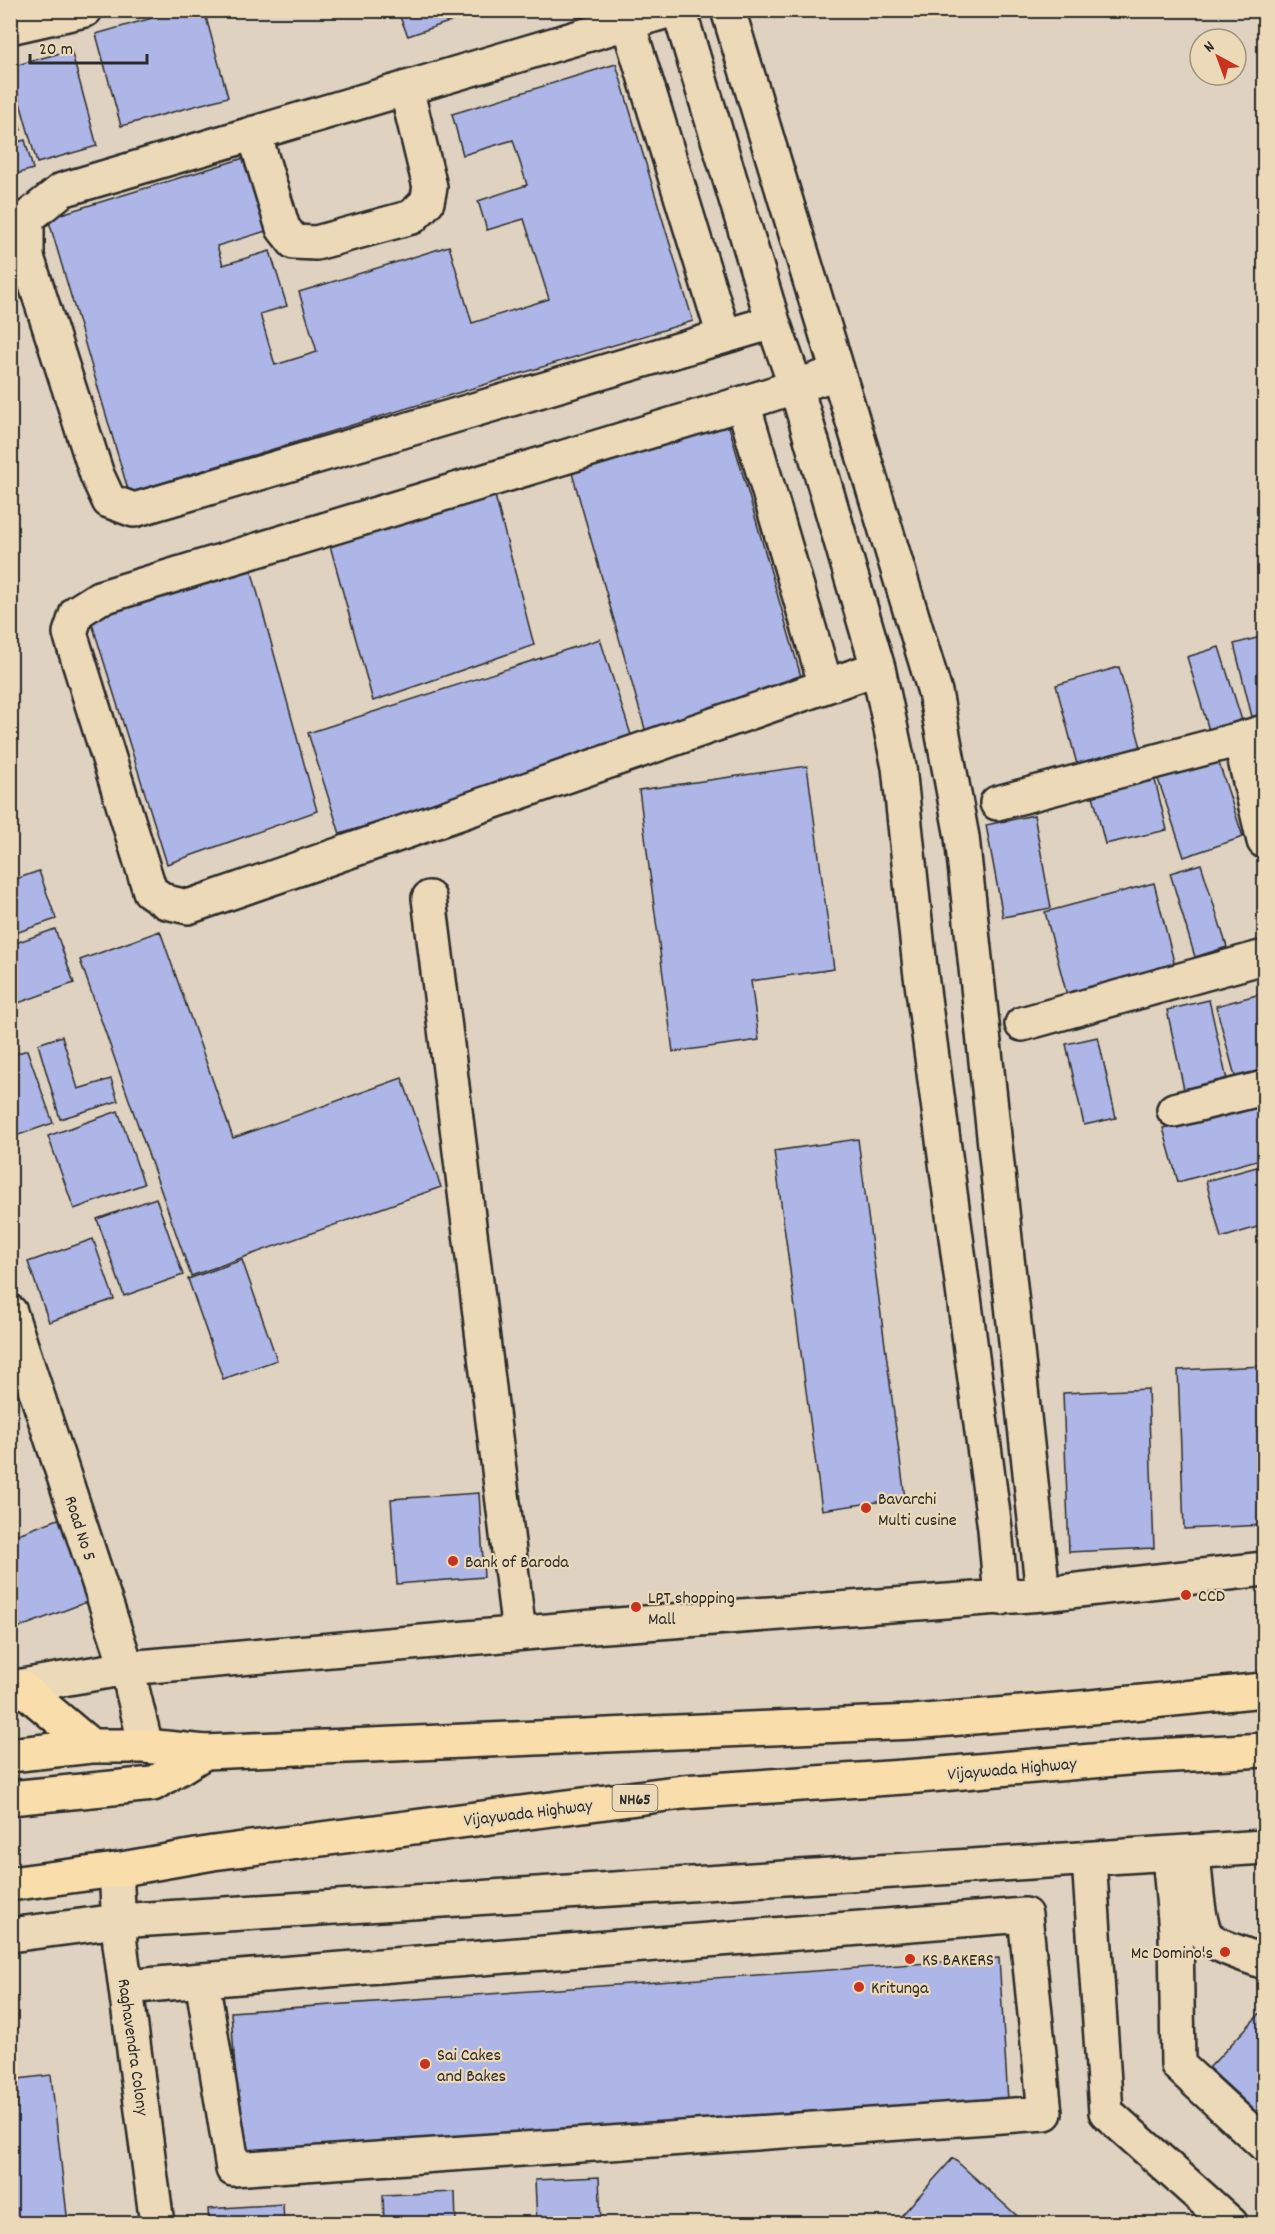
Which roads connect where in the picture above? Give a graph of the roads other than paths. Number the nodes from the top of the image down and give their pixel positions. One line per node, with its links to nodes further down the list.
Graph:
1 (85, 10): 6 (street)
2 (671, 10): 5 (street)
3 (680, 10): 9 (street)
4 (728, 10): 11 (street)
5 (628, 23): 7 (street); 10 (street)
6 (10, 27)
7 (406, 88): 8 (street); 8 (street)
8 (254, 133): 10 (street)
9 (773, 322): 10 (street); 12 (street)
10 (724, 336)
11 (837, 373): 12 (street); 17 (street)
12 (796, 387): 13 (street); 14 (street)
13 (743, 403): 15 (street); 15 (street)
14 (878, 668): 15 (street); 18 (street)
15 (826, 686)
16 (1252, 735): 19 (street); 20 (street)
17 (944, 744): 18 (street); 28 (street)
18 (896, 754): 29 (street)
19 (997, 803)
20 (1264, 841)
21 (429, 898): 30 (street)
22 (1264, 957): 23 (street)
23 (1022, 1024)
24 (1264, 1088): 25 (street)
25 (1174, 1110)
26 (10, 1312): 31 (street, Road No 5)
27 (1264, 1569): 28 (street)
28 (1042, 1594): 29 (street)
29 (1001, 1598): 30 (street)
30 (519, 1633): 31 (street)
31 (127, 1668): 32 (street); 35 (street, Road No 5)
32 (16, 1687): 34 (main road)
33 (1264, 1690): 37 (main road)
34 (91, 1746): 35 (main road); 38 (main road)
35 (146, 1746): 37 (main road)
36 (1264, 1750): 43 (main road, Vijaywada Highway / NH65)
37 (206, 1752): 39 (main road)
38 (10, 1755)
39 (10, 1798)
40 (1264, 1847): 41 (street)
41 (1181, 1854): 42 (street); 47 (street); 49 (street)
42 (1089, 1859): 45 (street); 54 (street)
43 (116, 1870): 44 (main road, Vijaywada Highway / NH65); 45 (street, Raghavendra Colony)
44 (10, 1884)
45 (118, 1921): 46 (street); 51 (street, Raghavendra Colony)
46 (10, 1935)
47 (1217, 1943): 48 (street); 49 (street)
48 (1264, 1962)
49 (1176, 1974): 52 (street)
50 (202, 1980): 50 (street); 51 (street)
51 (126, 1987): 53 (street, Raghavendra Colony)
52 (1264, 2144)
53 (157, 2223)
54 (1231, 2223)

